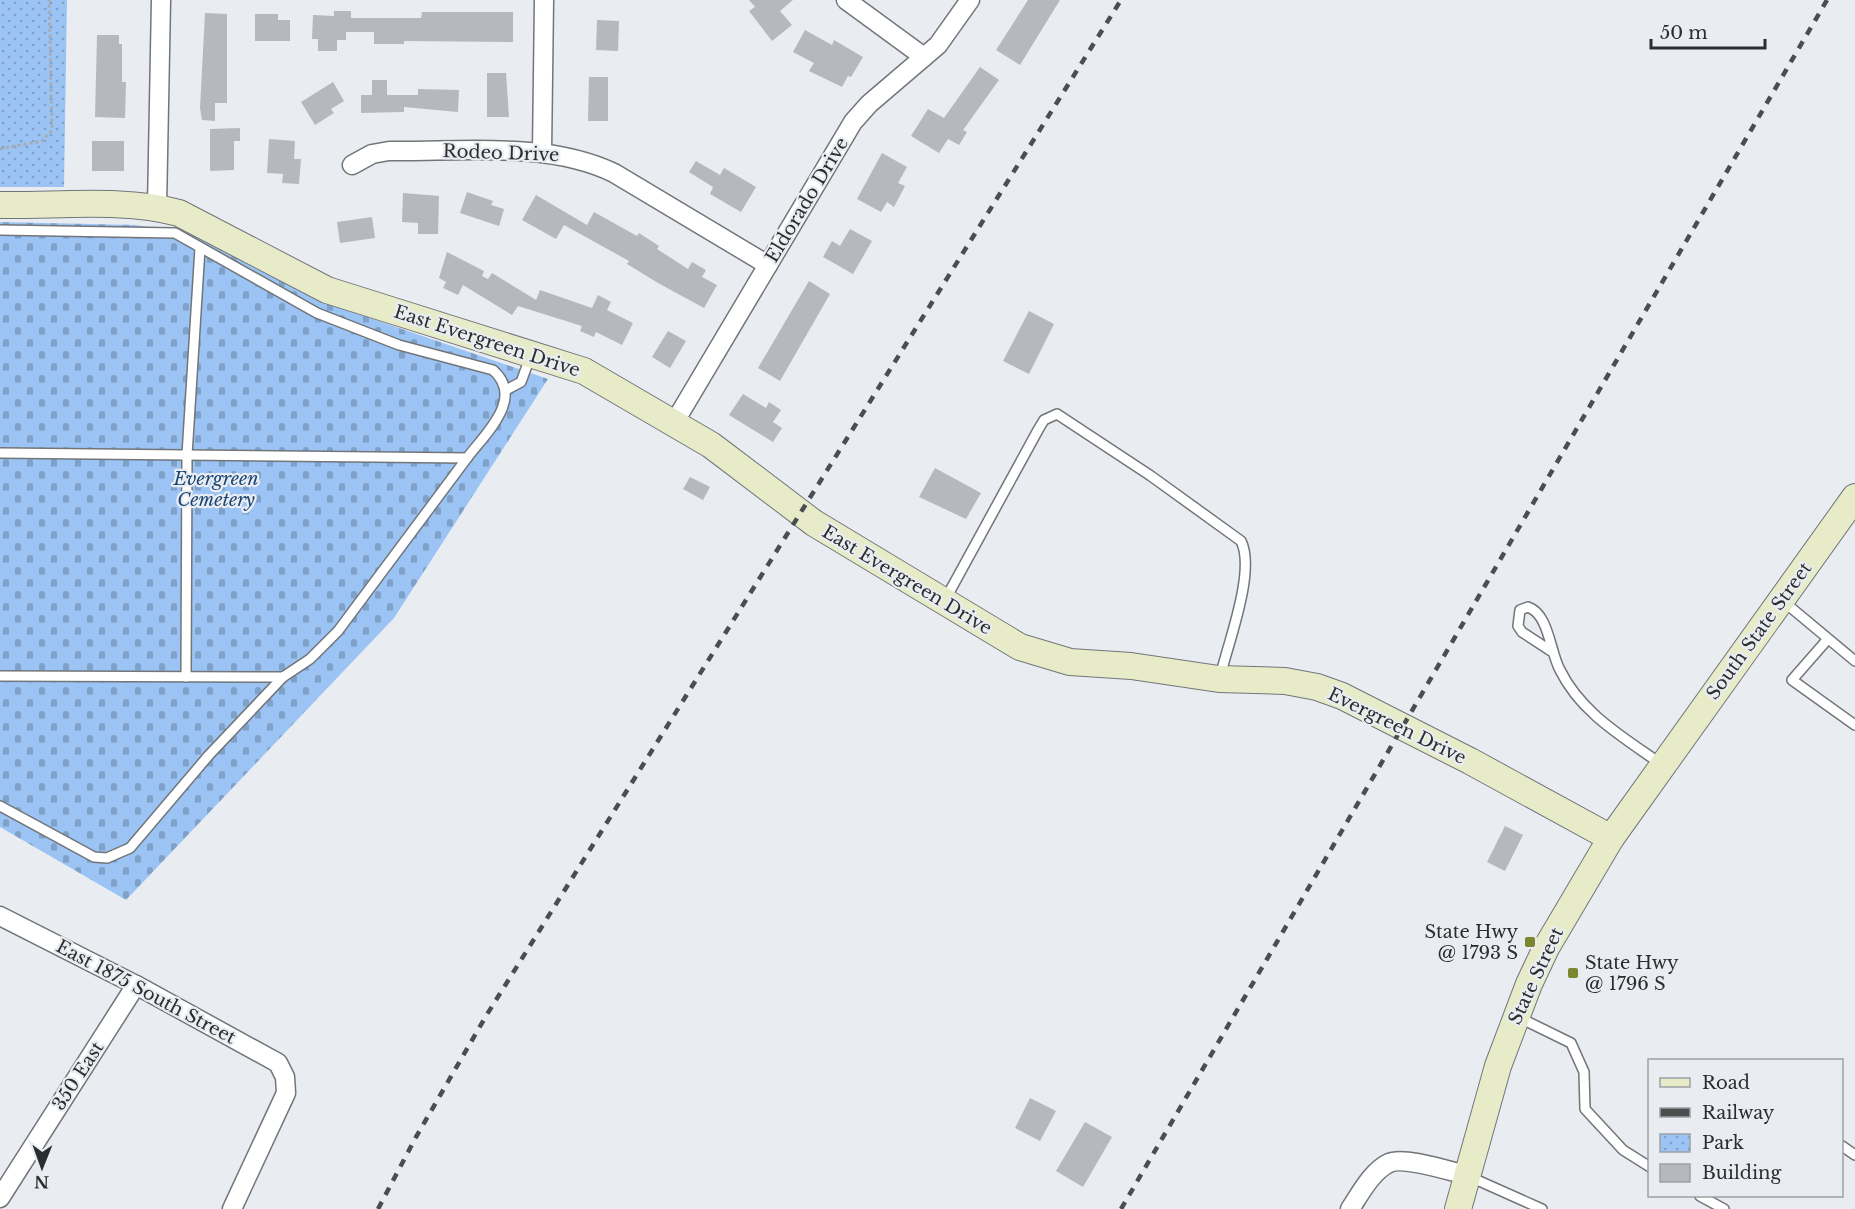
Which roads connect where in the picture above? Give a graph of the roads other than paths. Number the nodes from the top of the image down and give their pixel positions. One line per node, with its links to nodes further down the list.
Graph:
1 (161, 0): 9 (street)
2 (544, 0): 6 (street)
3 (846, 0): 5 (street)
4 (969, 0): 5 (street, Eldorado Drive)
5 (924, 57): 12 (street, Eldorado Drive)
6 (542, 152): 7 (street, Rodeo Drive); 12 (street, Rodeo Drive)
7 (352, 165)
8 (0, 205): 9 (street, East Evergreen Drive)
9 (157, 207): 13 (street, East Evergreen Drive)
10 (0, 230): 11 (lane)
11 (200, 248): 14 (lane); 17 (lane)
12 (768, 265): 15 (street, Eldorado Drive)
13 (531, 354): 14 (lane); 15 (street, East Evergreen Drive)
14 (506, 390): 18 (lane)
15 (674, 423): 21 (street, East Evergreen Drive)
16 (0, 453): 17 (lane)
17 (187, 455): 18 (lane); 27 (lane)
18 (467, 458): 28 (lane)
19 (1855, 497): 20 (street, South State Street)
20 (1782, 599): 22 (lane); 31 (street, South State Street)
21 (944, 602): 25 (street, East Evergreen Drive); 29 (lane)
22 (1827, 640): 24 (lane); 30 (lane)
23 (1551, 651): 23 (lane); 31 (lane)
24 (1855, 661)
25 (1131, 666): 29 (street, Evergreen Drive)
26 (0, 676): 27 (lane)
27 (186, 677): 28 (lane)
28 (283, 677): 32 (lane)
29 (1219, 679): 33 (street, Evergreen Drive)
30 (1855, 725)
31 (1663, 765): 33 (street, State Street)
32 (0, 806)
33 (1611, 838): 36 (street, State Street)
34 (0, 916): 35 (street, East 1875 South Street)
35 (136, 985): 41 (street, 350 East); 42 (street, East 1875 South Street)
36 (1516, 1016): 37 (lane); 38 (street, State Street)
37 (1648, 1166)
38 (1466, 1175): 39 (street); 45 (street, State Street); 46 (lane)
39 (1363, 1190): 43 (street); 44 (lane)
40 (1702, 1197): 47 (lane)
41 (0, 1198)
42 (232, 1209)
43 (1350, 1209)
44 (1365, 1209)
45 (1458, 1209)
46 (1542, 1209)
47 (1724, 1209)

